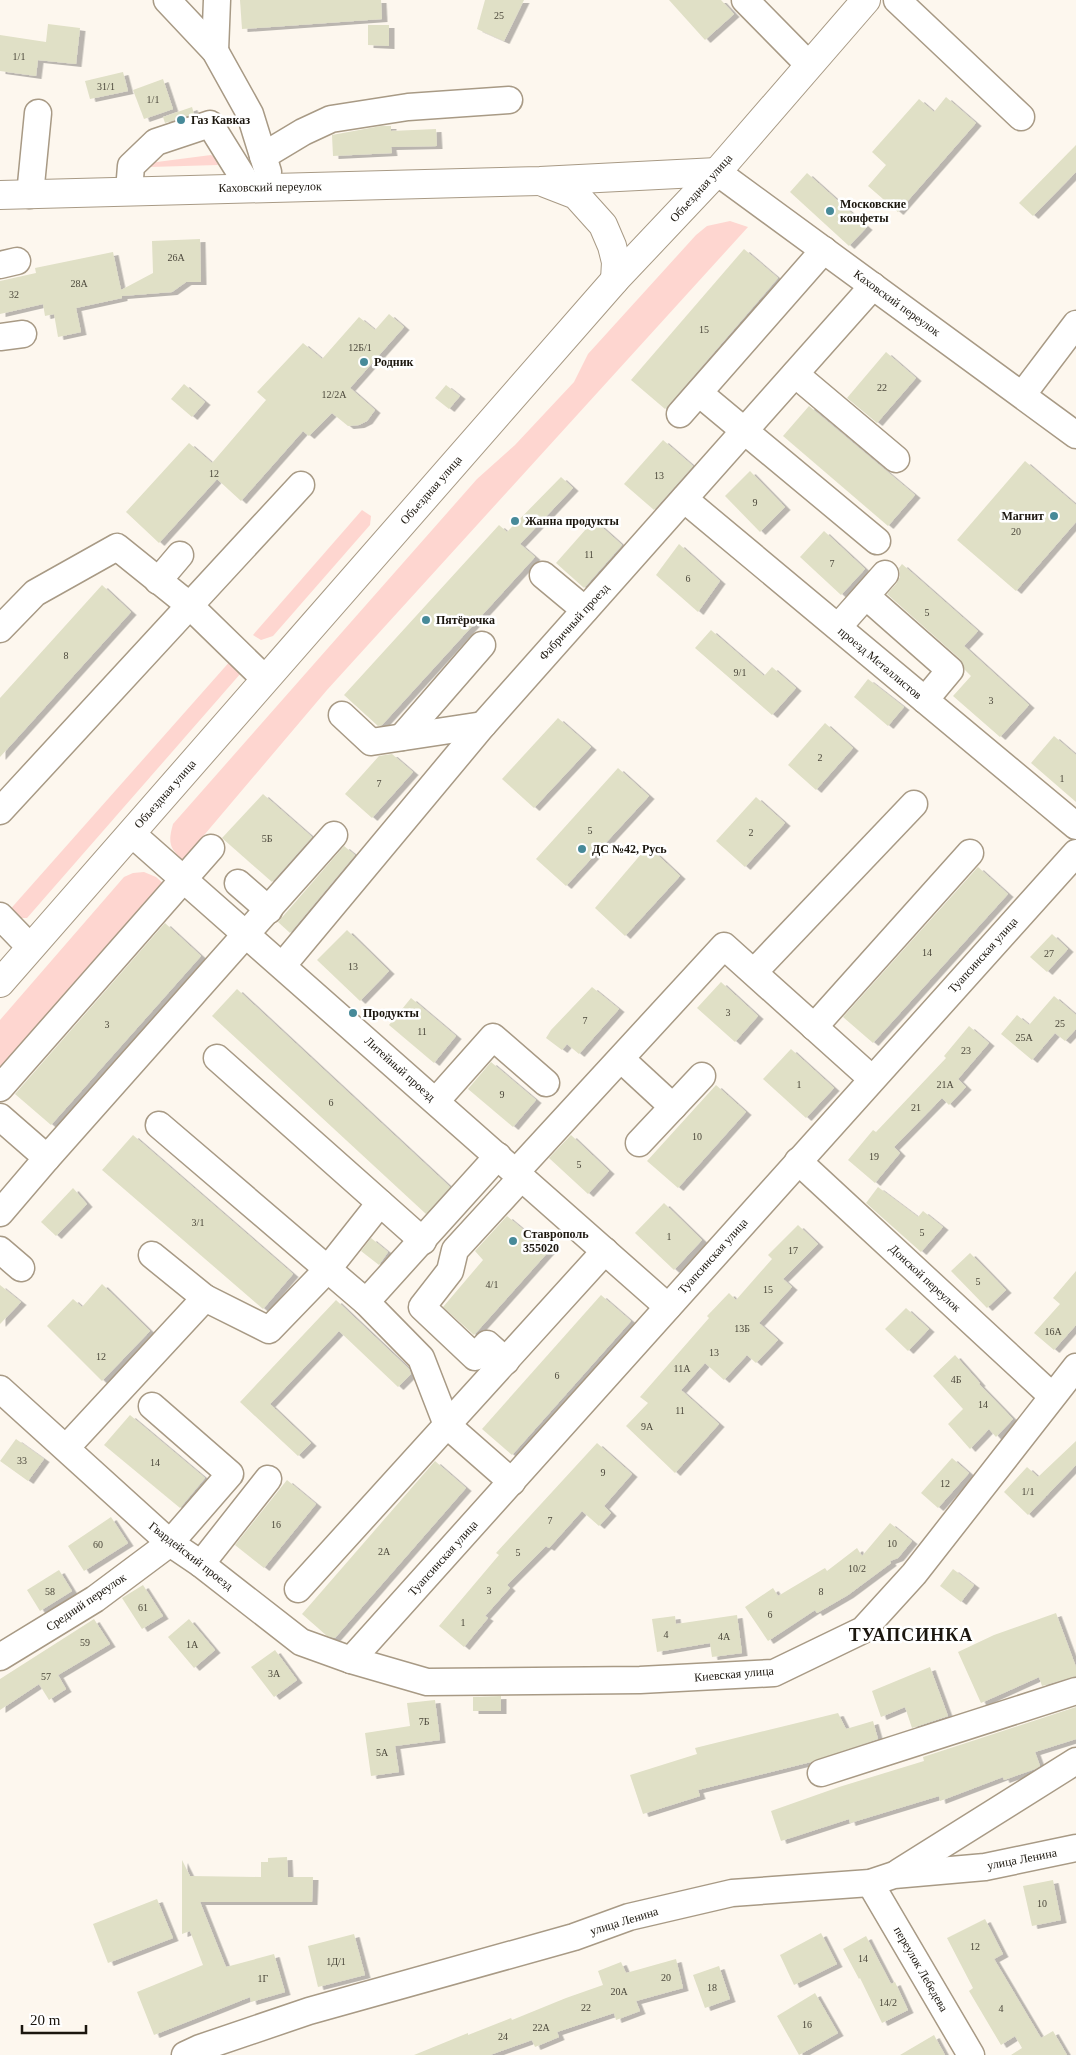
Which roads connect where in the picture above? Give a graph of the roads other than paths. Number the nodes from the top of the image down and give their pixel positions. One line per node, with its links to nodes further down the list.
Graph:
1 (167, 0): 6 (street)
2 (216, 0): 6 (street)
3 (745, 0): 7 (street)
4 (866, 0): 7 (main road, Объездная улица)
5 (897, 0): 10 (street)
6 (215, 51): 11 (street)
7 (810, 65): 12 (main road, Объездная улица)
8 (508, 100): 11 (street)
9 (38, 113): 17 (street)
10 (1021, 117)
11 (263, 156): 14 (street)
12 (717, 172): 13 (main road, Каховский переулок); 18 (street, Каховский переулок); 19 (main road, Объездная улица)
13 (540, 181): 14 (main road, Каховский переулок); 19 (main road)
14 (261, 187): 15 (main road, Каховский переулок); 15 (street)
15 (129, 191): 17 (main road, Каховский переулок)
16 (0, 195): 17 (main road, Каховский переулок)
17 (30, 195)
18 (824, 250): 20 (street, Каховский переулок); 23 (street)
19 (615, 280): 44 (main road, Объездная улица)
20 (873, 286): 22 (street, Фабричный проезд); 24 (street, Каховский переулок)
21 (1076, 324): 24 (street)
22 (795, 374): 26 (street, Фабричный проезд); 28 (street)
23 (699, 393): 25 (street); 26 (street)
24 (1023, 394): 27 (street, Каховский переулок)
25 (680, 414)
26 (744, 431): 30 (street, Фабричный проезд); 31 (street)
27 (1076, 435)
28 (896, 459)
29 (301, 485): 38 (street)
30 (684, 499): 40 (street, Фабричный проезд); 41 (street, проезд Металлистов)
31 (877, 540)
32 (180, 555): 35 (street)
33 (885, 574): 37 (street)
34 (542, 575): 40 (street)
35 (158, 581): 36 (street); 38 (street)
36 (35, 593): 39 (street); 42 (street)
37 (866, 596): 41 (street); 45 (street)
38 (189, 605): 44 (street); 50 (street)
39 (0, 610)
40 (585, 610): 47 (street, Фабричный проезд)
41 (838, 627): 45 (street, проезд Металлистов)
42 (0, 628)
43 (482, 645): 48 (street)
44 (265, 679): 52 (main road, Объездная улица)
45 (925, 700): 51 (street, проезд Металлистов)
46 (342, 715): 48 (street)
47 (483, 725): 48 (street); 63 (street, Фабричный проезд)
48 (402, 738)
49 (914, 804): 64 (street)
50 (0, 811)
51 (1076, 826)
52 (131, 833): 57 (street, Литейный проезд); 62 (main road, Объездная улица)
53 (334, 836): 59 (street)
54 (211, 848): 57 (street)
55 (970, 853): 66 (street)
56 (1076, 853): 70 (street, Туапсинская улица)
57 (183, 878): 61 (street, Литейный проезд); 72 (street)
58 (238, 883): 59 (street)
59 (269, 910): 61 (street)
60 (0, 916): 62 (street)
61 (247, 935): 63 (street, Литейный проезд); 78 (street)
62 (30, 947): 65 (main road, Объездная улица)
63 (282, 965): 73 (street, Литейный проезд)
64 (754, 972): 66 (street); 68 (street)
65 (0, 983)
66 (814, 1027): 70 (street)
67 (217, 1058): 81 (street)
68 (621, 1059): 74 (street); 80 (street)
69 (702, 1076): 74 (street)
70 (871, 1078): 79 (street, Туапсинская улица)
71 (546, 1083): 73 (street)
72 (0, 1088)
73 (436, 1101): 80 (street, Литейный проезд)
74 (673, 1106): 77 (street)
75 (0, 1117): 78 (street)
76 (159, 1125): 88 (street)
77 (639, 1143)
78 (47, 1158): 82 (street)
79 (798, 1161): 91 (street, Туапсинская улица); 95 (street, Донской переулок)
80 (512, 1168): 83 (street); 85 (street, Литейный проезд); 92 (street)
81 (380, 1204): 83 (street); 88 (street)
82 (0, 1213)
83 (423, 1241): 90 (street)
84 (0, 1250): 87 (street)
85 (606, 1251): 91 (street, Литейный проезд); 92 (street)
86 (152, 1255): 89 (street)
87 (21, 1268)
88 (327, 1270): 89 (street); 90 (street)
89 (205, 1298): 98 (street)
90 (366, 1302): 97 (street)
91 (668, 1307): 100 (street, Туапсинская улица)
92 (506, 1361): 97 (street)
93 (1076, 1367): 95 (street, Киевская улица)
94 (0, 1389): 98 (street, Гвардейский проезд)
95 (1052, 1396): 105 (street, Киевская улица)
96 (152, 1406): 101 (street, Средний переулок)
97 (447, 1424): 100 (street); 103 (street)
98 (66, 1448): 101 (street, Гвардейский проезд)
99 (268, 1479): 102 (street)
100 (512, 1482): 105 (street, Туапсинская улица)
101 (170, 1543): 102 (street, Гвардейский проезд); 104 (street, Средний переулок)
102 (201, 1564): 105 (street, Гвардейский проезд)
103 (298, 1589)
104 (0, 1657)
105 (351, 1660)
106 (1076, 1691): 108 (street)
107 (1076, 1761): 110 (street)
108 (821, 1773)
109 (1076, 1848): 110 (street, улица Ленина)
110 (882, 1879): 111 (street, улица Ленина); 112 (street, переулок Лебедева)
111 (185, 2055)
112 (970, 2055)

